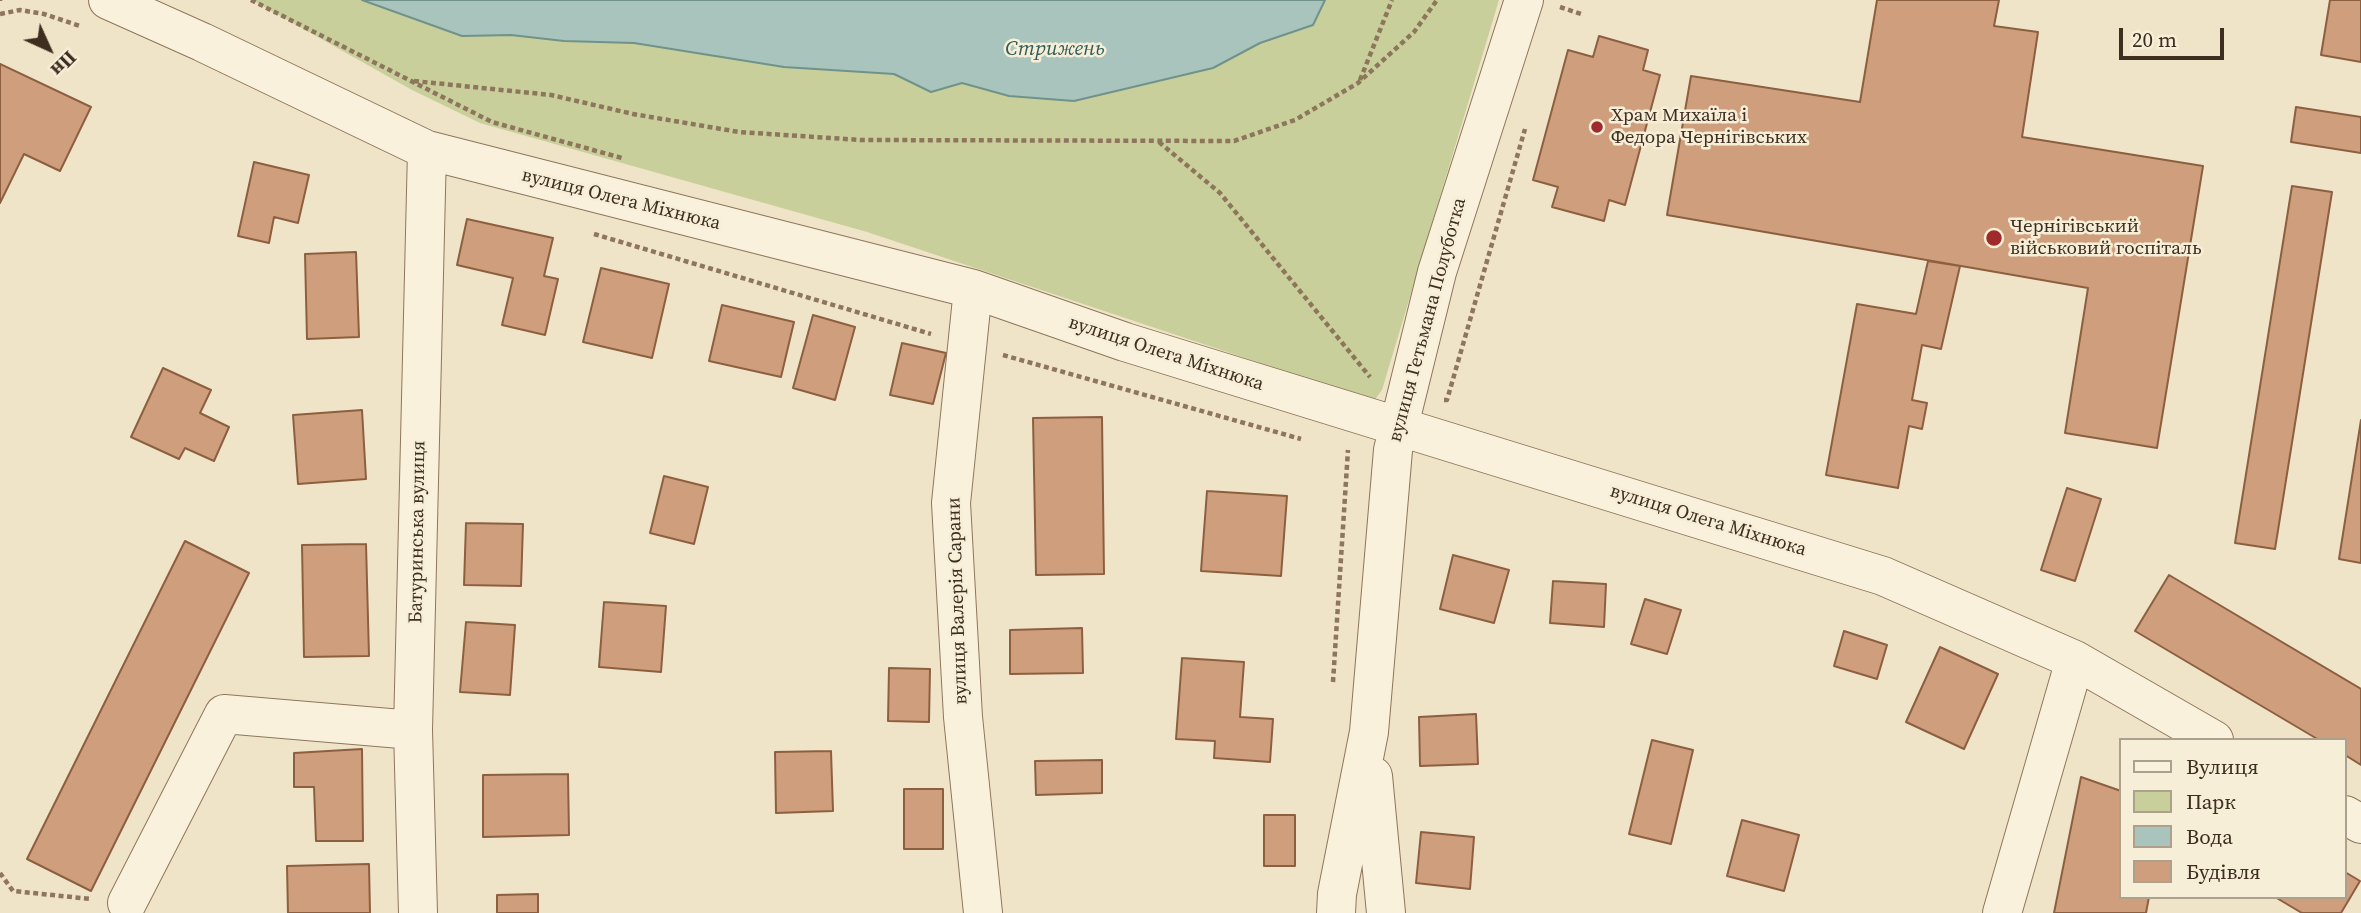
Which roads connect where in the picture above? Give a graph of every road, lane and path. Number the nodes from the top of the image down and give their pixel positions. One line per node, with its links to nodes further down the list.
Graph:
1 (107, 0): 10 (street, вулиця Олега Міхнюка)
2 (251, 0): 7 (path)
3 (1392, 0): 8 (path)
4 (1437, 0): 8 (path)
5 (1542, 4): 6 (path); 16 (street, вулиця Гетьмана Полуботка)
6 (1581, 14)
7 (409, 81): 9 (path); 11 (path)
8 (1358, 83): 9 (path)
9 (1158, 141): 15 (path)
10 (427, 150): 13 (street, вулиця Олега Міхнюка); 21 (street, Батуринська вулиця)
11 (623, 158)
12 (585, 231): 14 (path)
13 (973, 289): 14 (street, вулиця Валерія Сарани); 16 (street, вулиця Олега Міхнюка)
14 (968, 345): 17 (path); 27 (street, вулиця Валерія Сарани)
15 (1377, 386)
16 (1398, 427): 19 (street, вулиця Олега Міхнюка); 22 (street, вулиця Гетьмана Полуботка)
17 (1308, 440)
18 (1347, 452): 20 (path)
19 (2075, 660): 23 (street, вулиця Олега Міхнюка); 30 (street)
20 (1332, 696)
21 (413, 730): 25 (street); 26 (street, Батуринська вулиця)
22 (1369, 732): 28 (street, вулиця Гетьмана Полуботка); 29 (street, вулиця Гетьмана Полуботка)
23 (2211, 738)
24 (0, 873): 25 (path)
25 (127, 903)
26 (418, 913)
27 (983, 913)
28 (1336, 913)
29 (1386, 913)
30 (2002, 913)

